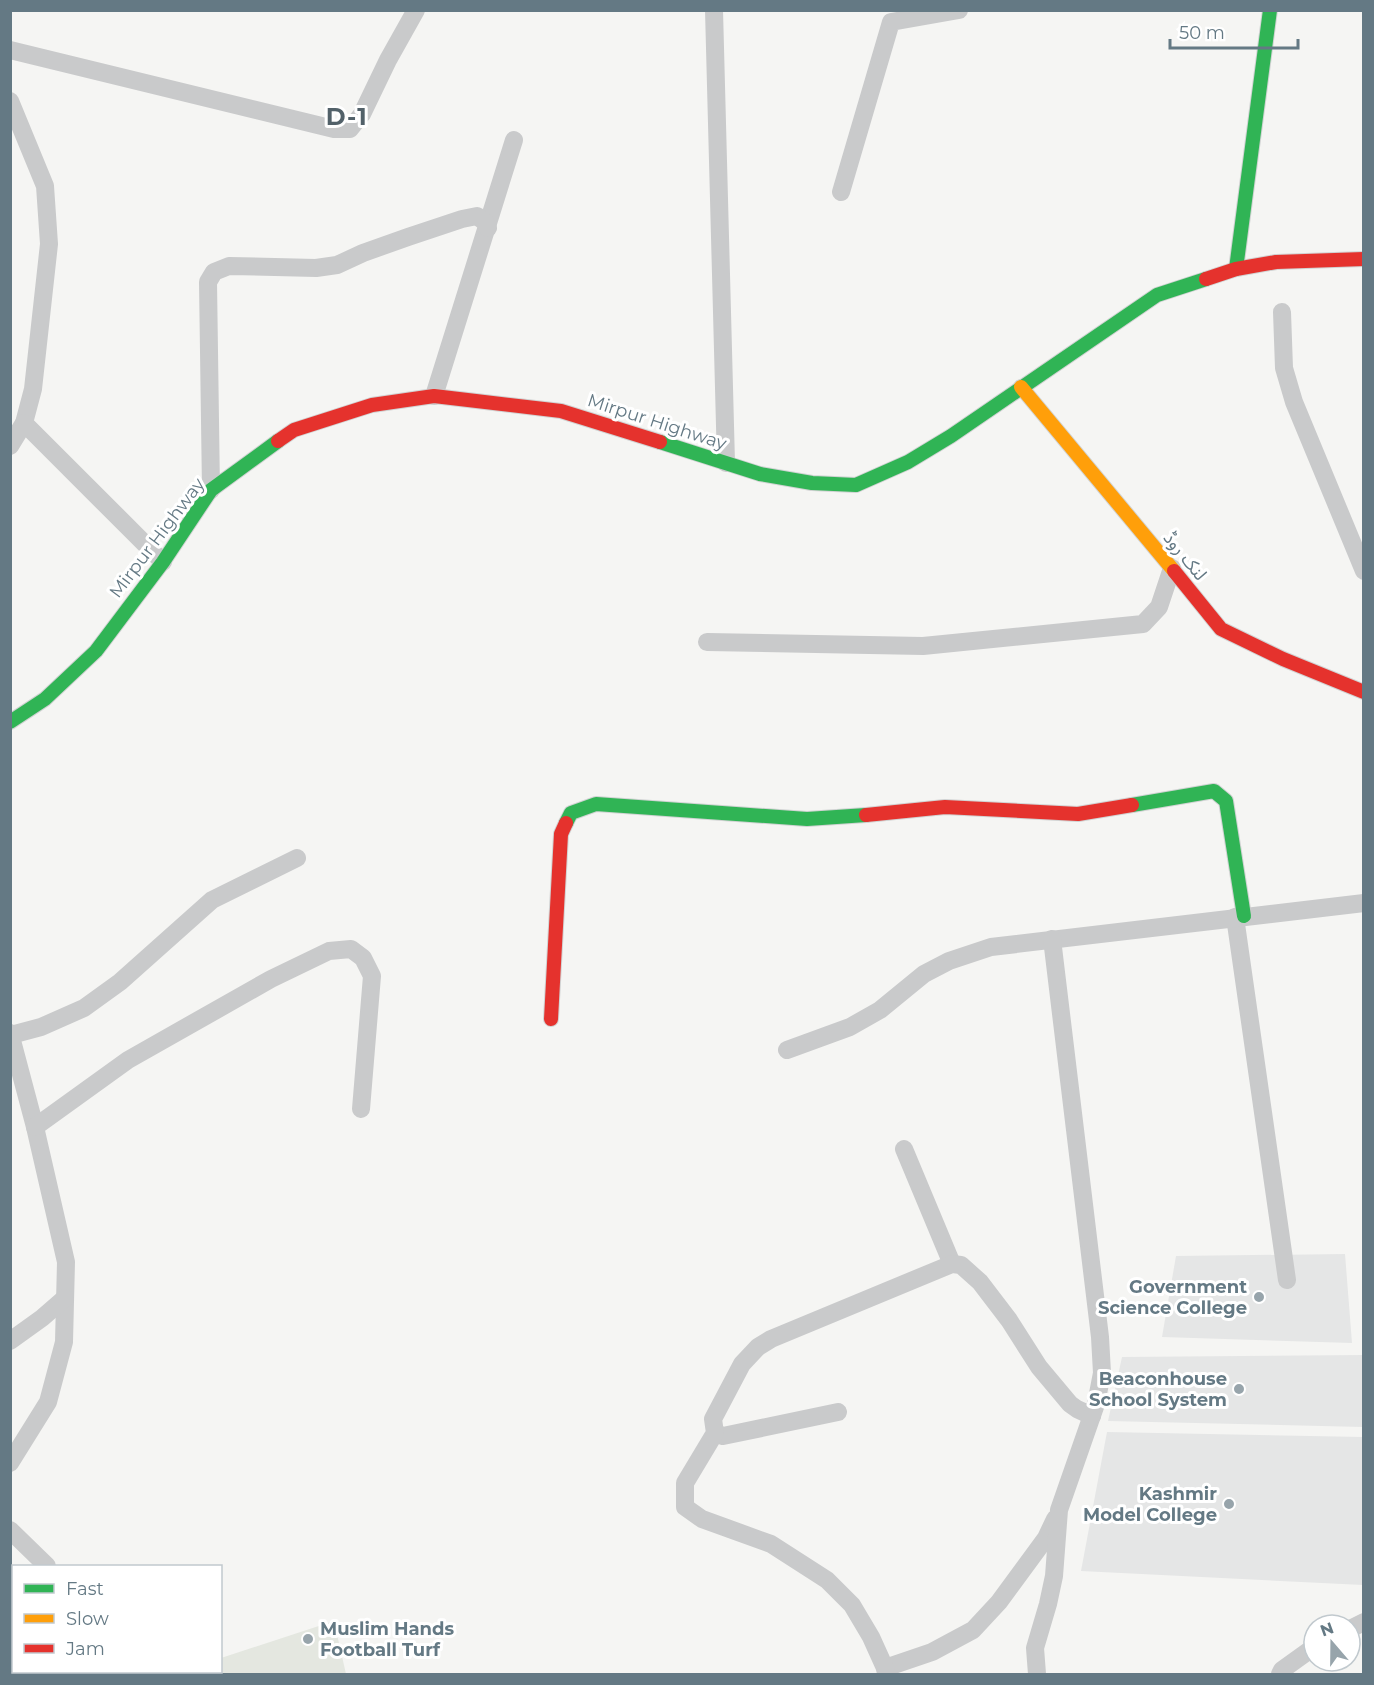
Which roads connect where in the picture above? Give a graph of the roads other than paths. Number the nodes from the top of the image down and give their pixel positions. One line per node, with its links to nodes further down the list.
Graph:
1 (714, 10): 18 (street)
2 (959, 10): 5 (street)
3 (1270, 10): 12 (main road)
4 (416, 11): 6 (street)
5 (889, 16): 9 (street)
6 (10, 50)
7 (10, 101): 16 (street)
8 (514, 140): 10 (street)
9 (841, 192)
10 (488, 228): 15 (street); 19 (street)
11 (1364, 258): 12 (main road, Mirpur Highway)
12 (1236, 269): 14 (main road, Mirpur Highway)
13 (1282, 312): 22 (street)
14 (1022, 387): 18 (main road, Mirpur Highway); 21 (main road, لنک روڈ)
15 (434, 396): 18 (main road, Mirpur Highway); 19 (main road, Mirpur Highway)
16 (24, 423): 17 (street); 20 (street)
17 (10, 446)
18 (726, 463)
19 (211, 490): 20 (main road, Mirpur Highway)
20 (163, 562): 25 (main road, Mirpur Highway)
21 (1172, 568): 23 (street); 24 (main road, لنک روڈ)
22 (1364, 571)
23 (707, 642)
24 (1364, 692)
25 (10, 722)
26 (297, 858): 31 (street)
27 (1364, 903): 28 (street)
28 (1239, 917): 29 (street); 30 (main road); 38 (street)
29 (1052, 939): 32 (street); 42 (street)
30 (551, 1019)
31 (11, 1034): 33 (street)
32 (787, 1050)
33 (19, 1098): 35 (street)
34 (361, 1109): 35 (street)
35 (35, 1127): 39 (street)
36 (904, 1149): 37 (street)
37 (952, 1264): 42 (street); 43 (street)
38 (1287, 1280)
39 (65, 1298): 40 (street); 44 (street)
40 (10, 1341)
41 (838, 1412): 43 (street)
42 (1092, 1416): 45 (street)
43 (715, 1433): 49 (street)
44 (10, 1463)
45 (1059, 1510): 49 (street); 50 (street)
46 (10, 1530): 47 (street)
47 (46, 1565)
48 (1302, 1656): 51 (street)
49 (885, 1671)
50 (1037, 1674)
51 (1280, 1674)

